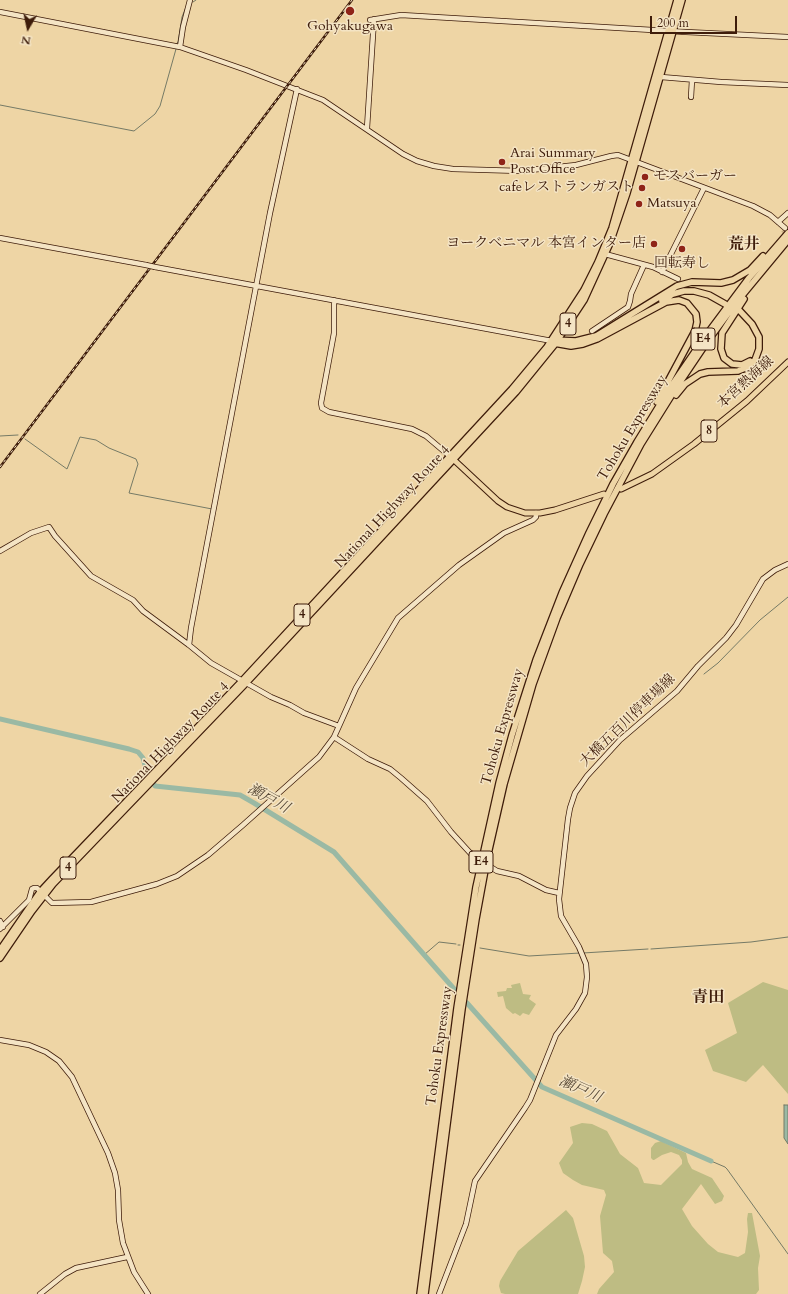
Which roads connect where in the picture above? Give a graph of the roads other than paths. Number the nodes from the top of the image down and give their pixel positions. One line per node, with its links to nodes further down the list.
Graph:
1 (190, 0): 7 (street)
2 (677, 0): 5 (highway, National Highway Route 4 / 4)
3 (682, 0): 5 (highway, National Highway Route 4 / 4)
4 (0, 12): 7 (street)
5 (671, 31): 6 (street); 8 (highway, National Highway Route 4 / 4); 13 (street); 14 (highway, National Highway Route 4 / 4)
6 (788, 37)
7 (180, 47): 11 (street)
8 (661, 77): 9 (street); 14 (highway, National Highway Route 4 / 4)
9 (692, 80): 10 (street); 12 (street)
10 (788, 85)
11 (297, 89): 13 (street); 26 (street)
12 (691, 97)
13 (367, 128): 14 (street)
14 (634, 161): 15 (street); 21 (highway, National Highway Route 4 / 4); 31 (highway, National Highway Route 4 / 4)
15 (704, 188): 17 (street); 24 (street)
16 (788, 213): 17 (street)
17 (778, 222): 18 (street)
18 (786, 230): 27 (highway); 33 (highway, Tohoku Expressway / E4)
19 (0, 238): 26 (street, bridge)
20 (788, 240): 22 (highway, Tohoku Expressway / E4)
21 (606, 254): 23 (street); 31 (highway, National Highway Route 4 / 4)
22 (771, 260): 33 (highway, Tohoku Expressway / E4); 33 (highway)
23 (644, 265): 24 (street); 30 (street)
24 (662, 272): 25 (street)
25 (678, 279)
26 (256, 286): 28 (street); 40 (street)
27 (670, 290): 29 (highway); 31 (highway)
28 (334, 300): 31 (street); 34 (street)
29 (659, 304): 31 (highway); 33 (highway)
30 (592, 331)
31 (555, 341): 34 (highway, National Highway Route 4 / 4)
32 (788, 362): 35 (main road, 本宮熱海線 / 8)
33 (632, 455): 56 (highway, Tohoku Expressway / E4); 57 (highway, Tohoku Expressway / E4)
34 (451, 458): 37 (main road); 41 (highway, National Highway Route 4 / 4)
35 (621, 488)
36 (604, 494): 37 (main road)
37 (536, 513): 42 (street)
38 (0, 551): 40 (street)
39 (788, 564): 46 (street, 大橋五百川停車場線)
40 (189, 645): 41 (street)
41 (244, 682): 42 (street); 47 (highway, National Highway Route 4 / 4)
42 (339, 726): 43 (street)
43 (334, 737): 44 (street); 47 (street)
44 (477, 859)
45 (489, 866): 46 (street)
46 (559, 893): 58 (street, 大橋五百川停車場線)
47 (42, 894): 49 (street); 50 (highway, National Highway Route 4 / 4); 51 (highway, National Highway Route 4 / 4)
48 (0, 921): 49 (street)
49 (1, 928)
50 (0, 950)
51 (0, 958)
52 (0, 1040): 53 (street)
53 (127, 1257): 54 (street); 55 (street)
54 (40, 1294)
55 (148, 1294)
56 (420, 1294)
57 (424, 1294)
58 (439, 1294)

